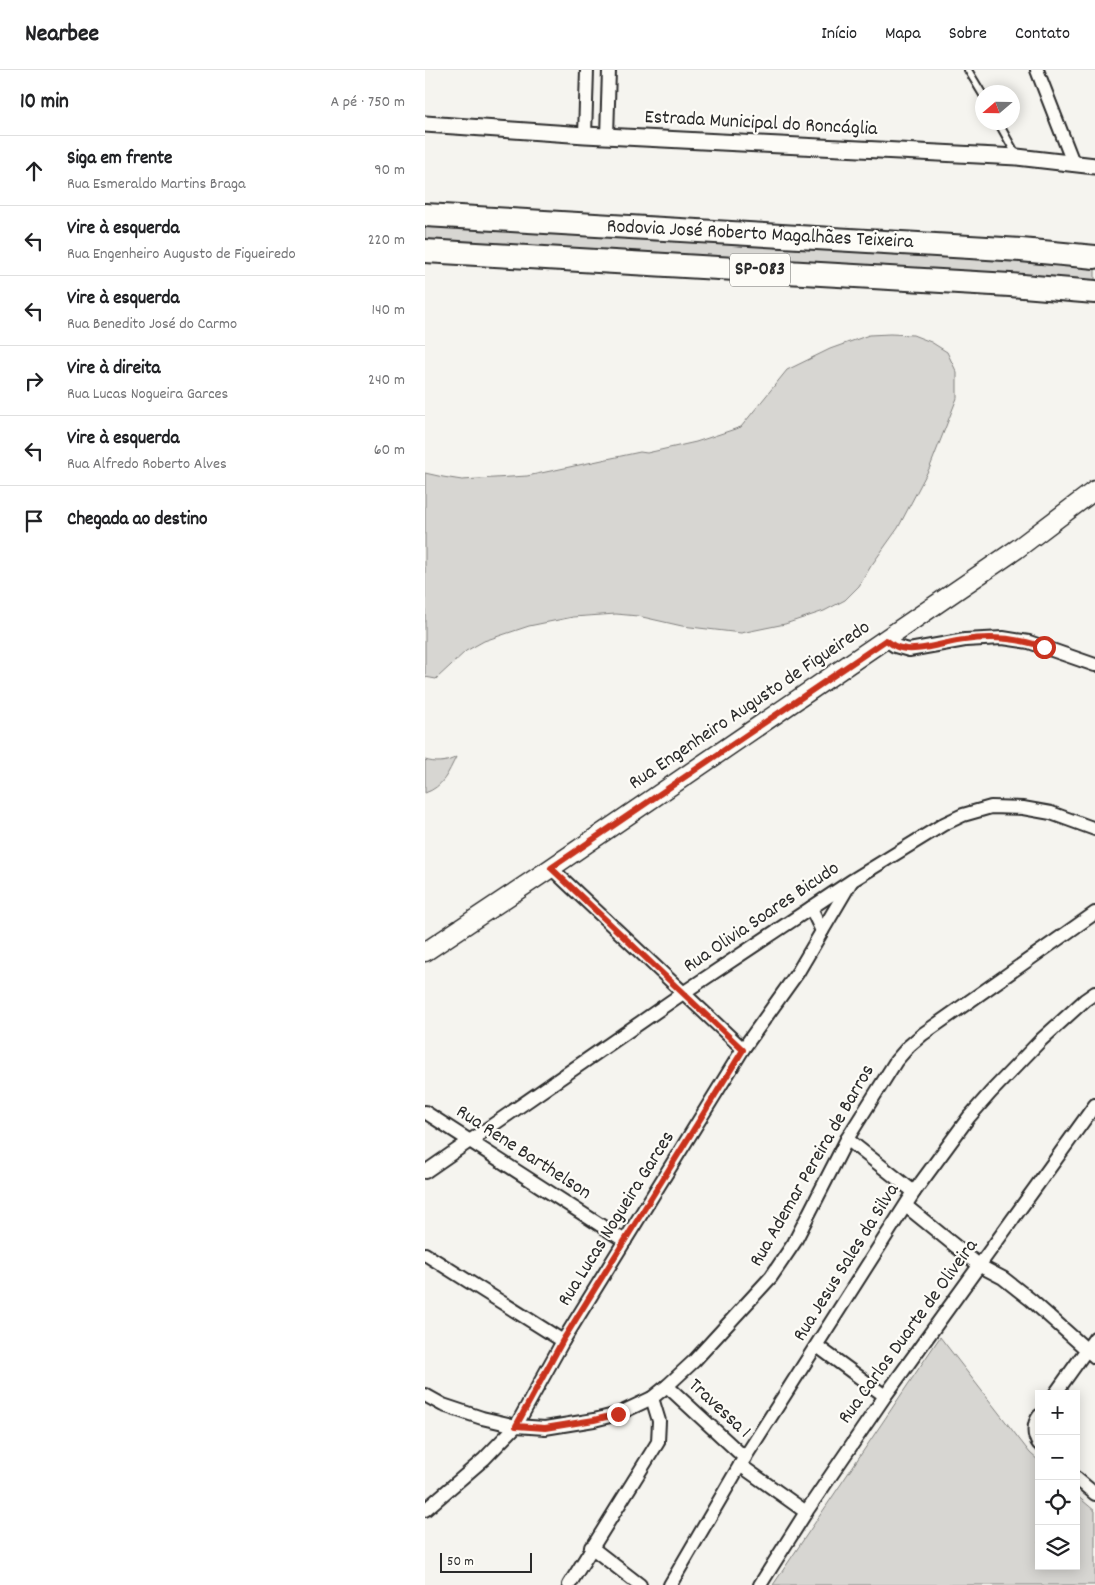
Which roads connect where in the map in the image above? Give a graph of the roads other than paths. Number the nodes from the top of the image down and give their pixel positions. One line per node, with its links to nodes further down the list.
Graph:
1 (587, 70): 8 (street)
2 (609, 70): 9 (street)
3 (968, 70): 5 (lane)
4 (1037, 70): 11 (street)
5 (977, 85)
6 (425, 124): 8 (street, Estrada Municipal do Roncáglia)
7 (1002, 130): 10 (lane)
8 (585, 135): 9 (street, Estrada Municipal do Roncáglia)
9 (607, 136): 10 (street, Estrada Municipal do Roncáglia)
10 (1017, 157): 11 (street, Estrada Municipal do Roncáglia)
11 (1074, 165): 12 (street, Estrada Municipal do Roncáglia)
12 (1095, 166)
13 (425, 215): 15 (highway, Rodovia José Roberto Magalhães Teixeira / SP-083)
14 (425, 251): 16 (highway, Rodovia José Roberto Magalhães Teixeira / SP-083)
15 (1095, 256)
16 (1095, 292)
17 (1095, 490): 18 (main road, Rua Engenheiro Augusto de Figueiredo)
18 (886, 640): 19 (street); 21 (main road, Rua Engenheiro Augusto de Figueiredo)
19 (1095, 665)
20 (1095, 829): 22 (street, Rua Olivia Soares Bicudo)
21 (551, 868): 26 (main road, Rua Engenheiro Augusto de Figueiredo); 27 (street)
22 (853, 880): 23 (street, Rua Olivia Soares Bicudo); 25 (street, Rua Lucas Nogueira Garces)
23 (811, 908): 25 (street); 27 (street, Rua Olivia Soares Bicudo)
24 (1095, 913): 32 (street, Rua Ademar Pereira de Barros)
25 (822, 932): 29 (street, Rua Lucas Nogueira Garces)
26 (425, 952)
27 (683, 993): 29 (street); 33 (street, Rua Olivia Soares Bicudo)
28 (1095, 993): 35 (street, Rua Jesus Sales da Silva)
29 (743, 1050): 37 (street, Rua Lucas Nogueira Garces)
30 (1095, 1105): 39 (street, Rua Carlos Duarte de Oliveira)
31 (425, 1112): 33 (street, Rua Rene Barthelson)
32 (847, 1139): 35 (street); 44 (street, Rua Ademar Pereira de Barros)
33 (468, 1141): 34 (street, Rua Olivia Soares Bicudo); 37 (street, Rua Rene Barthelson)
34 (425, 1172)
35 (914, 1192): 36 (street, Rua Jesus Sales da Silva)
36 (906, 1206): 39 (street); 42 (street, Rua Jesus Sales da Silva)
37 (625, 1241): 41 (street, Rua Lucas Nogueira Garces)
38 (425, 1254): 41 (street)
39 (980, 1266): 43 (street); 47 (street, Rua Carlos Duarte de Oliveira)
40 (1095, 1338): 43 (street)
41 (563, 1340): 50 (street, Rua Lucas Nogueira Garces)
42 (817, 1346): 47 (street); 52 (street, Rua Jesus Sales da Silva)
43 (1091, 1354): 45 (street)
44 (667, 1386): 48 (street, Rua Ademar Pereira de Barros); 52 (street, Travessa 1)
45 (1059, 1390)
46 (425, 1395): 50 (street, Rua Ademar Pereira de Barros)
47 (885, 1396): 56 (street, Rua Carlos Duarte de Oliveira)
48 (652, 1398): 50 (street, Rua Ademar Pereira de Barros); 57 (street)
49 (1035, 1425): 51 (street)
50 (516, 1426): 55 (street, Rua Lucas Nogueira Garces)
51 (1035, 1440)
52 (742, 1462): 56 (street, Travessa 1); 60 (street, Rua Jesus Sales da Silva)
53 (1078, 1480): 54 (street)
54 (1095, 1494)
55 (425, 1510)
56 (806, 1512): 61 (street, Rua Carlos Duarte de Oliveira)
57 (591, 1547): 58 (street); 59 (street)
58 (569, 1585)
59 (640, 1585)
60 (670, 1585)
61 (761, 1585)

